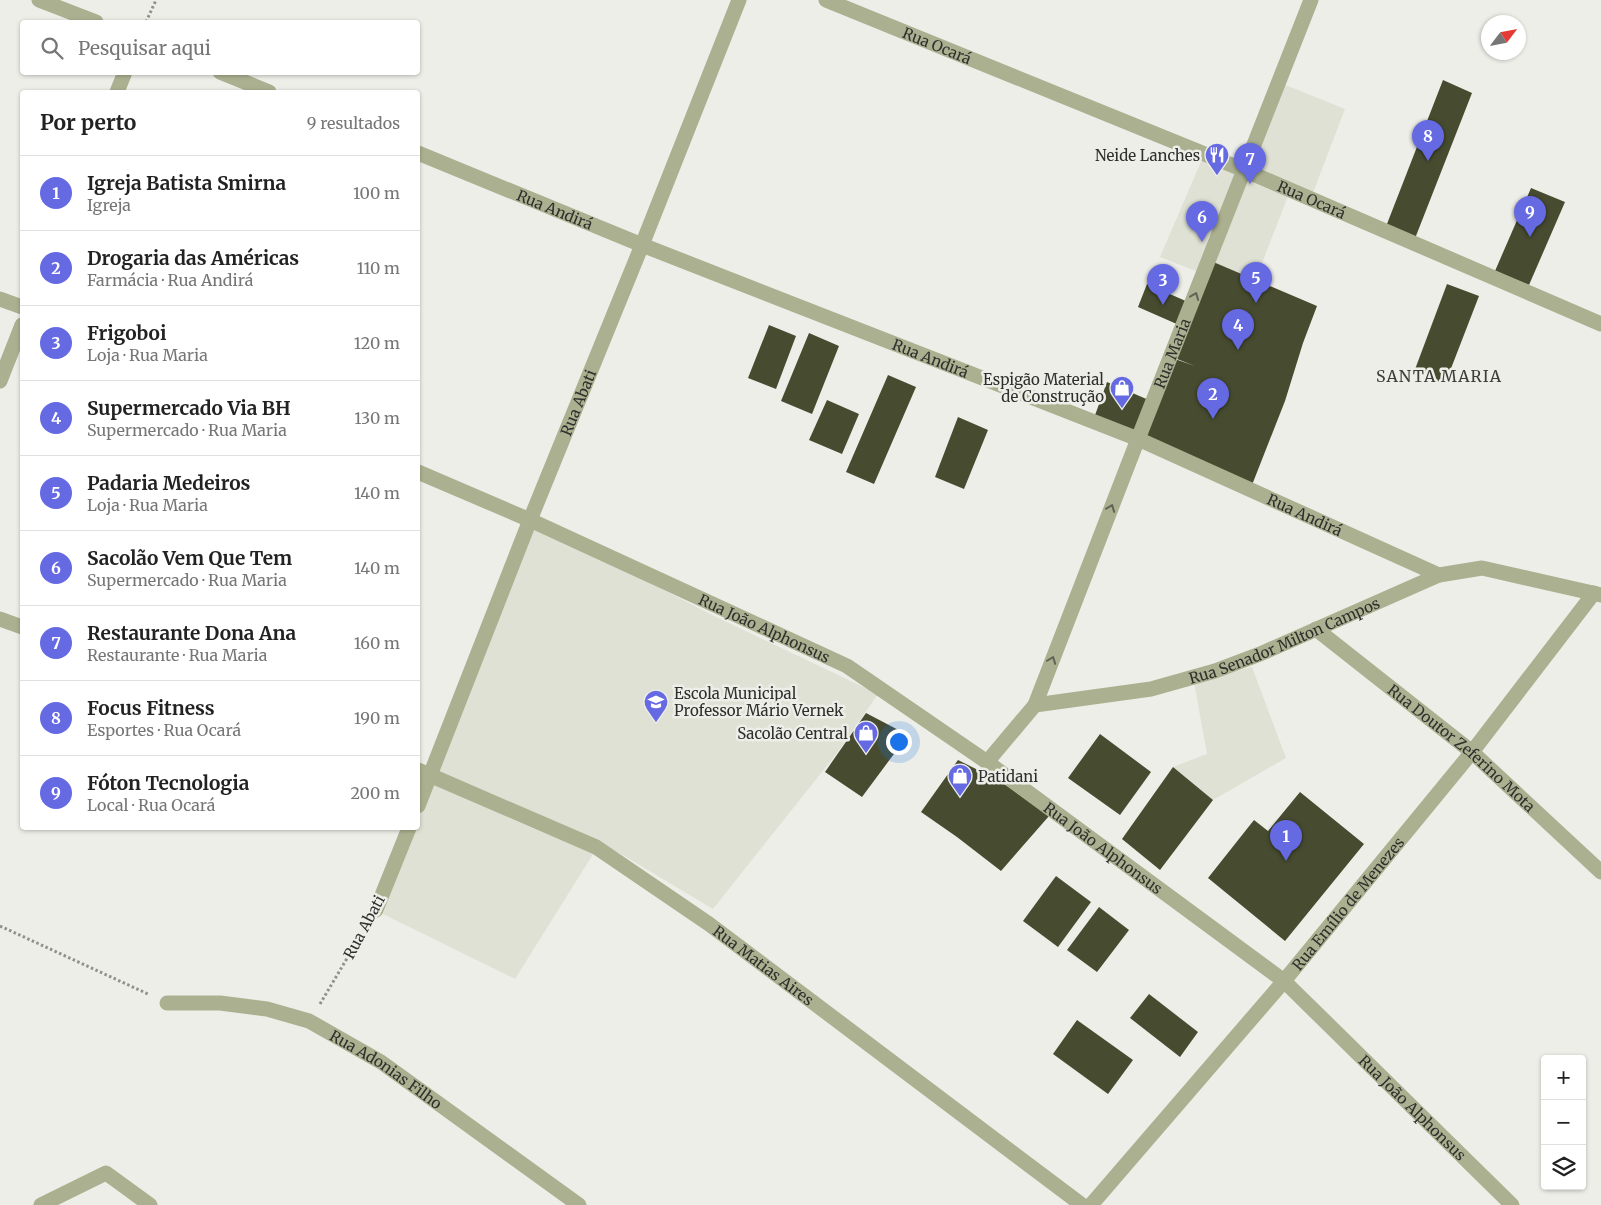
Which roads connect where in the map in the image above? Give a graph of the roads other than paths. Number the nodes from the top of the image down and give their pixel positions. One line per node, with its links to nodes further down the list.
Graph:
1 (39, 0): 5 (street)
2 (739, 0): 12 (street, Rua Abati)
3 (826, 0): 11 (street, Rua Ocará)
4 (1311, 0): 11 (street, Rua Maria)
5 (91, 20)
6 (124, 75): 8 (street)
7 (227, 75): 9 (street)
8 (118, 90)
9 (264, 90)
10 (420, 154): 12 (street, Rua Andirá)
11 (1244, 170): 15 (street, Rua Ocará); 18 (street, Rua Maria, one-way to 11)
12 (642, 245): 18 (street, Rua Andirá); 20 (street, Rua Abati)
13 (0, 299): 14 (street)
14 (20, 306)
15 (1601, 324)
16 (20, 330): 17 (street)
17 (0, 381)
18 (1138, 439): 21 (street, Rua Andirá); 26 (street, Rua Maria, one-way to 18)
19 (420, 473): 20 (street, Rua João Alphonsus)
20 (530, 520): 28 (street, Rua João Alphonsus); 29 (street, Rua Abati)
21 (1439, 575): 22 (street, Rua Senador Milton Campos); 25 (street, Rua Senador Milton Campos)
22 (1598, 594): 27 (street, Rua Emílio de Menezes)
23 (0, 619): 24 (street)
24 (20, 626)
25 (1316, 629): 26 (street, Rua Senador Milton Campos); 27 (street, Rua Doutor Zeferino Mota)
26 (1035, 705): 28 (street)
27 (1472, 752): 32 (street, Rua Doutor Zeferino Mota); 34 (street, Rua Emílio de Menezes)
28 (988, 762): 34 (street, Rua João Alphonsus)
29 (424, 773): 30 (street, Rua Abati); 39 (street, Rua Matias Aires)
30 (420, 795)
31 (408, 830): 33 (street, Rua Abati)
32 (1601, 872)
33 (376, 910)
34 (1284, 981): 40 (street, Rua Emílio de Menezes); 41 (street, Rua João Alphonsus)
35 (166, 1003): 38 (street, Rua Adonias Filho)
36 (41, 1205): 37 (street)
37 (150, 1205)
38 (579, 1205)
39 (1082, 1205)
40 (1091, 1205)
41 (1512, 1205)

